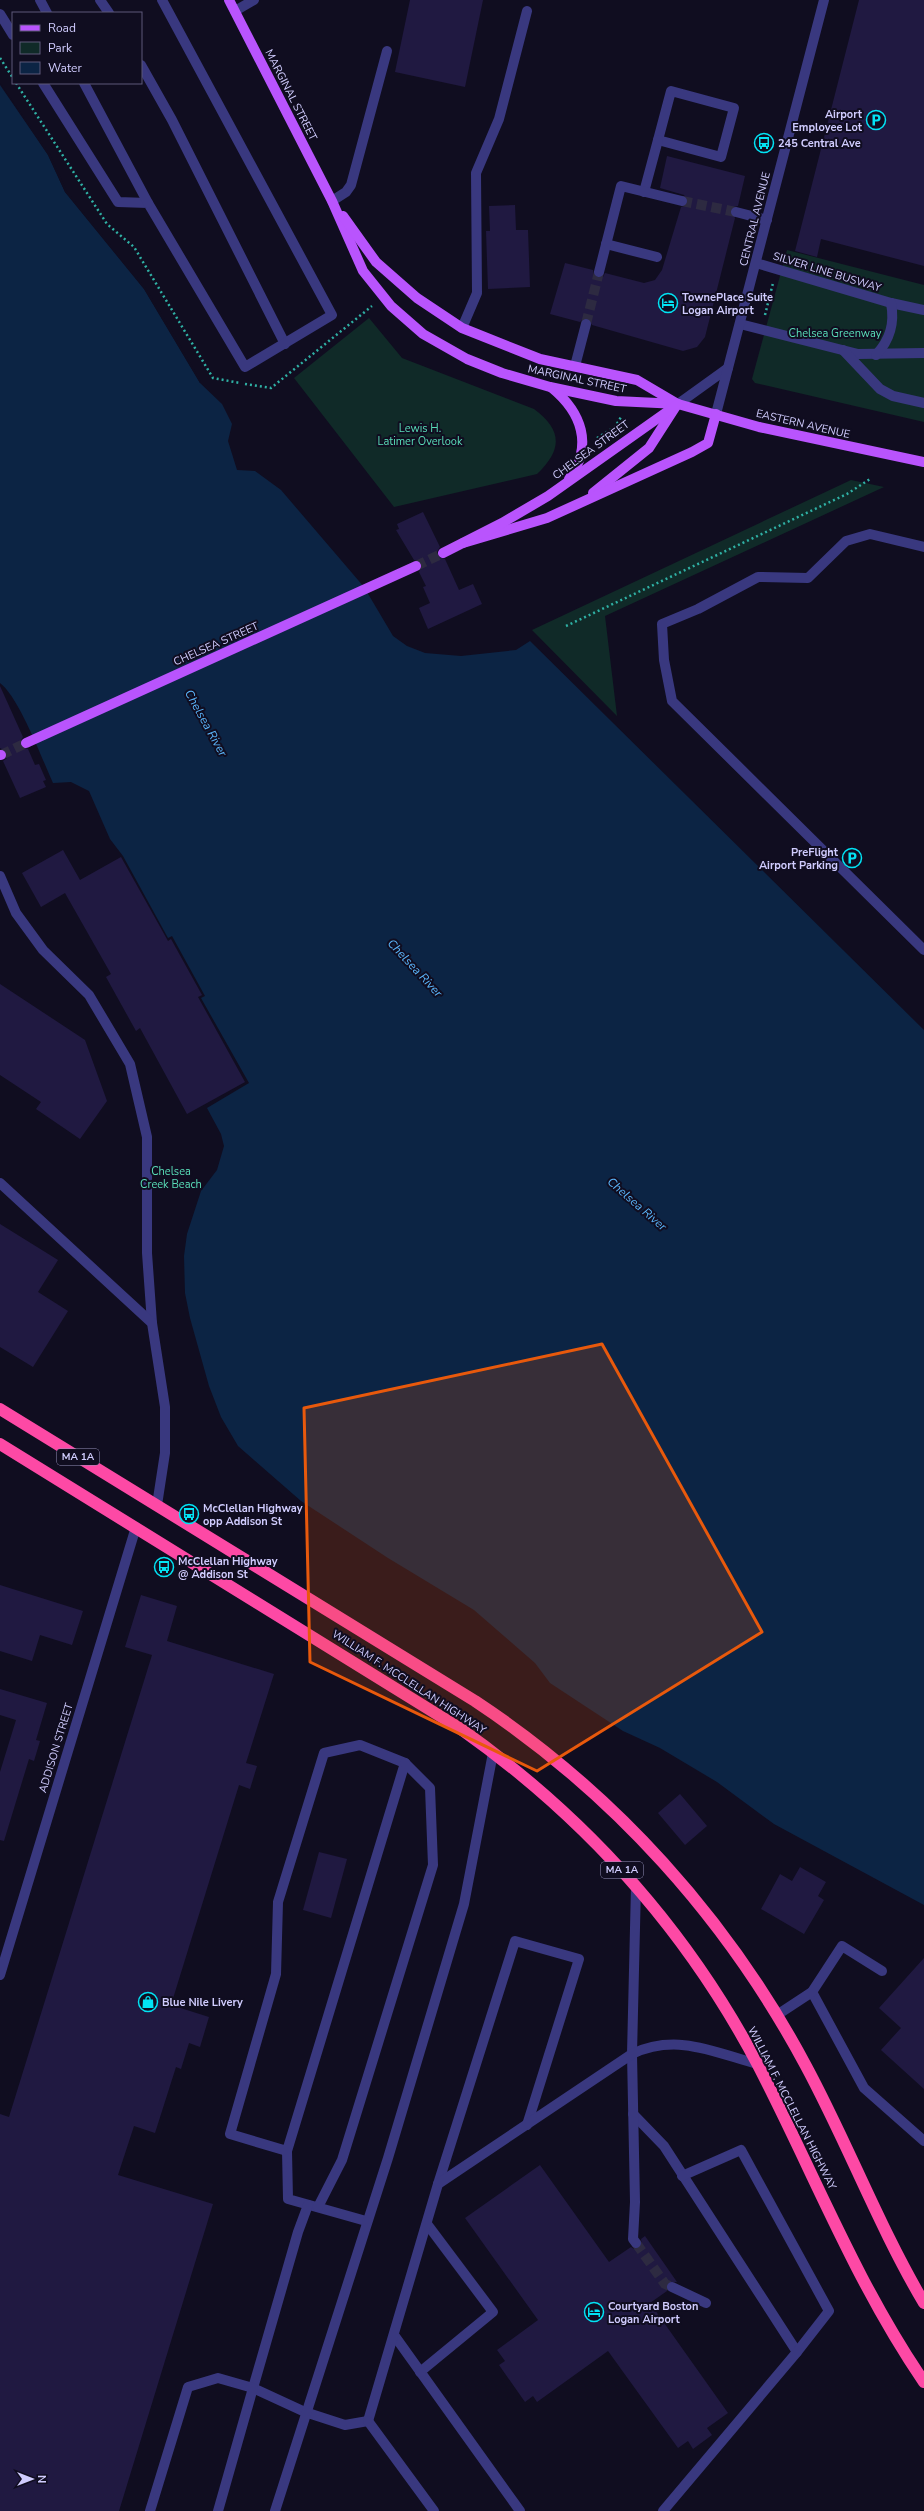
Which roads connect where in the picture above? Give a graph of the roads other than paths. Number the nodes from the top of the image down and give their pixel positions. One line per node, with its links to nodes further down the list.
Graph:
1 (40, 0): 9 (street)
2 (100, 0): 10 (street)
3 (162, 0): 33 (street)
4 (229, 0): 7 (main road, MARGINAL STREET)
5 (254, 0): 7 (street)
6 (824, 0): 23 (street, CENTRAL AVENUE)
7 (234, 11): 19 (main road, MARGINAL STREET)
8 (527, 11): 32 (street)
9 (46, 12)
10 (108, 12)
11 (0, 14): 12 (street)
12 (12, 33)
13 (387, 51): 19 (street)
14 (142, 67): 33 (street)
15 (45, 84): 21 (street)
16 (85, 84): 21 (street)
17 (658, 140): 17 (street); 18 (street)
18 (644, 192): 20 (street); 24 (street)
19 (332, 201): 32 (main road, MARGINAL STREET); 39 (main road, MARGINAL STREET)
20 (682, 201)
21 (148, 203): 33 (street)
22 (736, 212): 23 (street)
23 (767, 220): 26 (street, CENTRAL AVENUE)
24 (606, 244): 25 (street); 27 (street)
25 (657, 257)
26 (756, 263): 28 (street, SILVER LINE BUSWAY); 31 (street, CENTRAL AVENUE)
27 (599, 272)
28 (891, 303): 29 (street, SILVER LINE BUSWAY); 36 (street, SILVER LINE BUSWAY)
29 (924, 310)
30 (586, 324): 37 (street)
31 (740, 324): 34 (street); 38 (street, CENTRAL AVENUE)
32 (462, 328): 37 (main road, MARGINAL STREET)
33 (285, 344)
34 (843, 350): 36 (street); 40 (street)
35 (924, 353): 36 (street)
36 (876, 355)
37 (575, 366): 41 (main road, MARGINAL STREET)
38 (728, 368): 41 (street, CHELSEA STREET); 42 (street, CENTRAL AVENUE)
39 (550, 387): 41 (main road, MARGINAL STREET); 45 (main road)
40 (924, 403)
41 (678, 404): 42 (main road, EASTERN AVENUE); 45 (main road, CHELSEA STREET); 46 (main road)
42 (716, 414): 43 (main road, CENTRAL AVENUE); 44 (main road, EASTERN AVENUE)
43 (708, 443): 46 (main road, CHELSEA STREET)
44 (924, 462)
45 (565, 484): 47 (main road, CHELSEA STREET)
46 (566, 510): 47 (main road, CHELSEA STREET)
47 (463, 543): 49 (main road, CHELSEA STREET)
48 (924, 547): 53 (street)
49 (443, 553)
50 (416, 566): 51 (main road, CHELSEA STREET)
51 (26, 743)
52 (0, 876): 55 (street)
53 (924, 950)
54 (0, 1183): 55 (street)
55 (152, 1323): 58 (street)
56 (0, 1409): 58 (highway, WILLIAM F. MCCLELLAN HIGHWAY / MA 1A)
57 (0, 1444): 59 (highway, WILLIAM F. MCCLELLAN HIGHWAY / MA 1A)
58 (157, 1506): 66 (highway, WILLIAM F. MCCLELLAN HIGHWAY / MA 1A)
59 (136, 1527): 60 (highway, WILLIAM F. MCCLELLAN HIGHWAY / MA 1A); 64 (street, ADDISON STREET)
60 (494, 1753): 62 (highway, WILLIAM F. MCCLELLAN HIGHWAY / MA 1A); 76 (street)
61 (405, 1763): 72 (street); 72 (street); 75 (street)
62 (636, 1886): 67 (street); 68 (highway, WILLIAM F. MCCLELLAN HIGHWAY / MA 1A)
63 (882, 1971): 65 (street)
64 (0, 1976)
65 (812, 1992): 66 (street); 71 (street)
66 (777, 2014): 81 (highway, WILLIAM F. MCCLELLAN HIGHWAY / MA 1A)
67 (632, 2054): 68 (street); 69 (street); 70 (street)
68 (757, 2064): 85 (highway, WILLIAM F. MCCLELLAN HIGHWAY / MA 1A)
69 (633, 2114): 73 (street); 78 (street)
70 (527, 2125): 74 (street); 74 (street)
71 (924, 2141)
72 (287, 2152): 75 (street)
73 (682, 2176): 83 (street); 83 (street)
74 (438, 2184): 77 (street)
75 (313, 2206): 76 (street); 86 (street)
76 (366, 2221): 87 (street)
77 (427, 2224): 82 (street); 84 (street)
78 (636, 2243)
79 (672, 2287): 80 (street)
80 (706, 2303)
81 (924, 2303)
82 (394, 2336): 84 (street); 88 (street)
83 (798, 2352): 94 (street)
84 (420, 2372): 93 (street)
85 (924, 2382)
86 (253, 2388): 87 (street); 89 (street); 90 (street)
87 (305, 2412): 88 (street); 91 (street)
88 (368, 2421): 92 (street)
89 (150, 2511)
90 (218, 2511)
91 (275, 2511)
92 (434, 2511)
93 (520, 2511)
94 (663, 2511)

